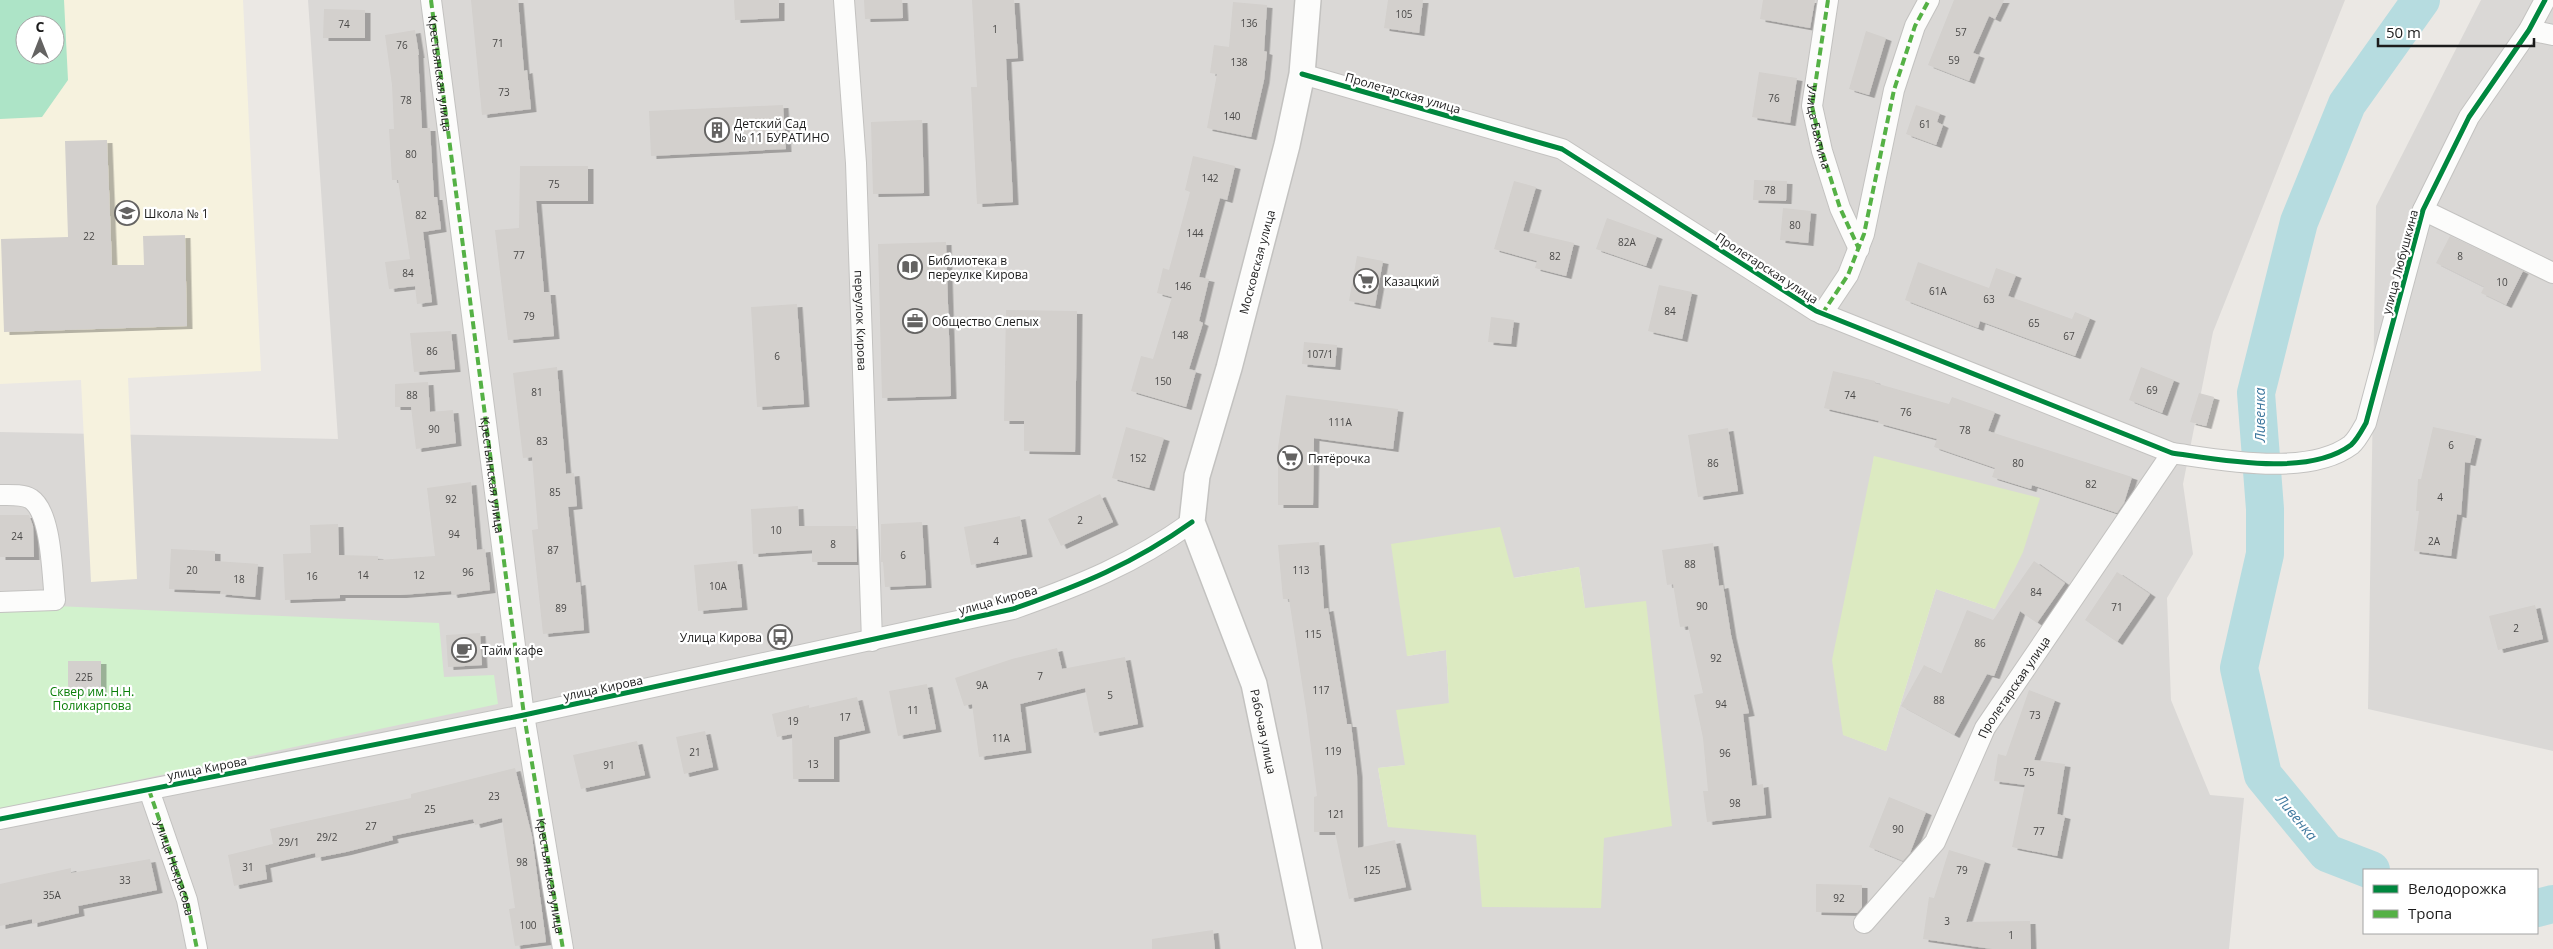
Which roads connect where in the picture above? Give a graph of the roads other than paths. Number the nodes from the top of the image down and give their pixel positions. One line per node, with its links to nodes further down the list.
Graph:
1 (431, 0): 20 (street, Крестьянская улица)
2 (844, 0): 19 (street, переулок Кирова)
3 (1308, 0): 9 (street, Московская улица)
4 (1828, 0): 11 (street, улица Бахтина)
5 (1929, 0): 11 (street, Пролетарская улица)
6 (2545, 0): 7 (street, улица Любушкина)
7 (2529, 30): 8 (street); 10 (street, улица Любушкина)
8 (2553, 35)
9 (1302, 74): 13 (street, Пролетарская улица); 17 (street, Московская улица)
10 (2423, 210): 12 (street, улица Любушкина); 15 (street, улица Любушкина)
11 (1858, 249): 13 (street, Пролетарская улица)
12 (2553, 273)
13 (1822, 314): 14 (street, Пролетарская улица)
14 (2172, 453): 15 (street, Пролетарская улица); 23 (street, Пролетарская улица)
15 (2306, 464)
16 (0, 495): 18 (street)
17 (1192, 522): 19 (street, улица Кирова); 26 (street, Рабочая улица)
18 (0, 602)
19 (872, 641): 20 (street, улица Кирова)
20 (524, 714): 21 (street, улица Кирова); 25 (street, Крестьянская улица)
21 (150, 790): 22 (street, улица Кирова); 24 (street, улица Некрасова)
22 (0, 819)
23 (1864, 923)
24 (198, 949)
25 (562, 949)
26 (1309, 949)

